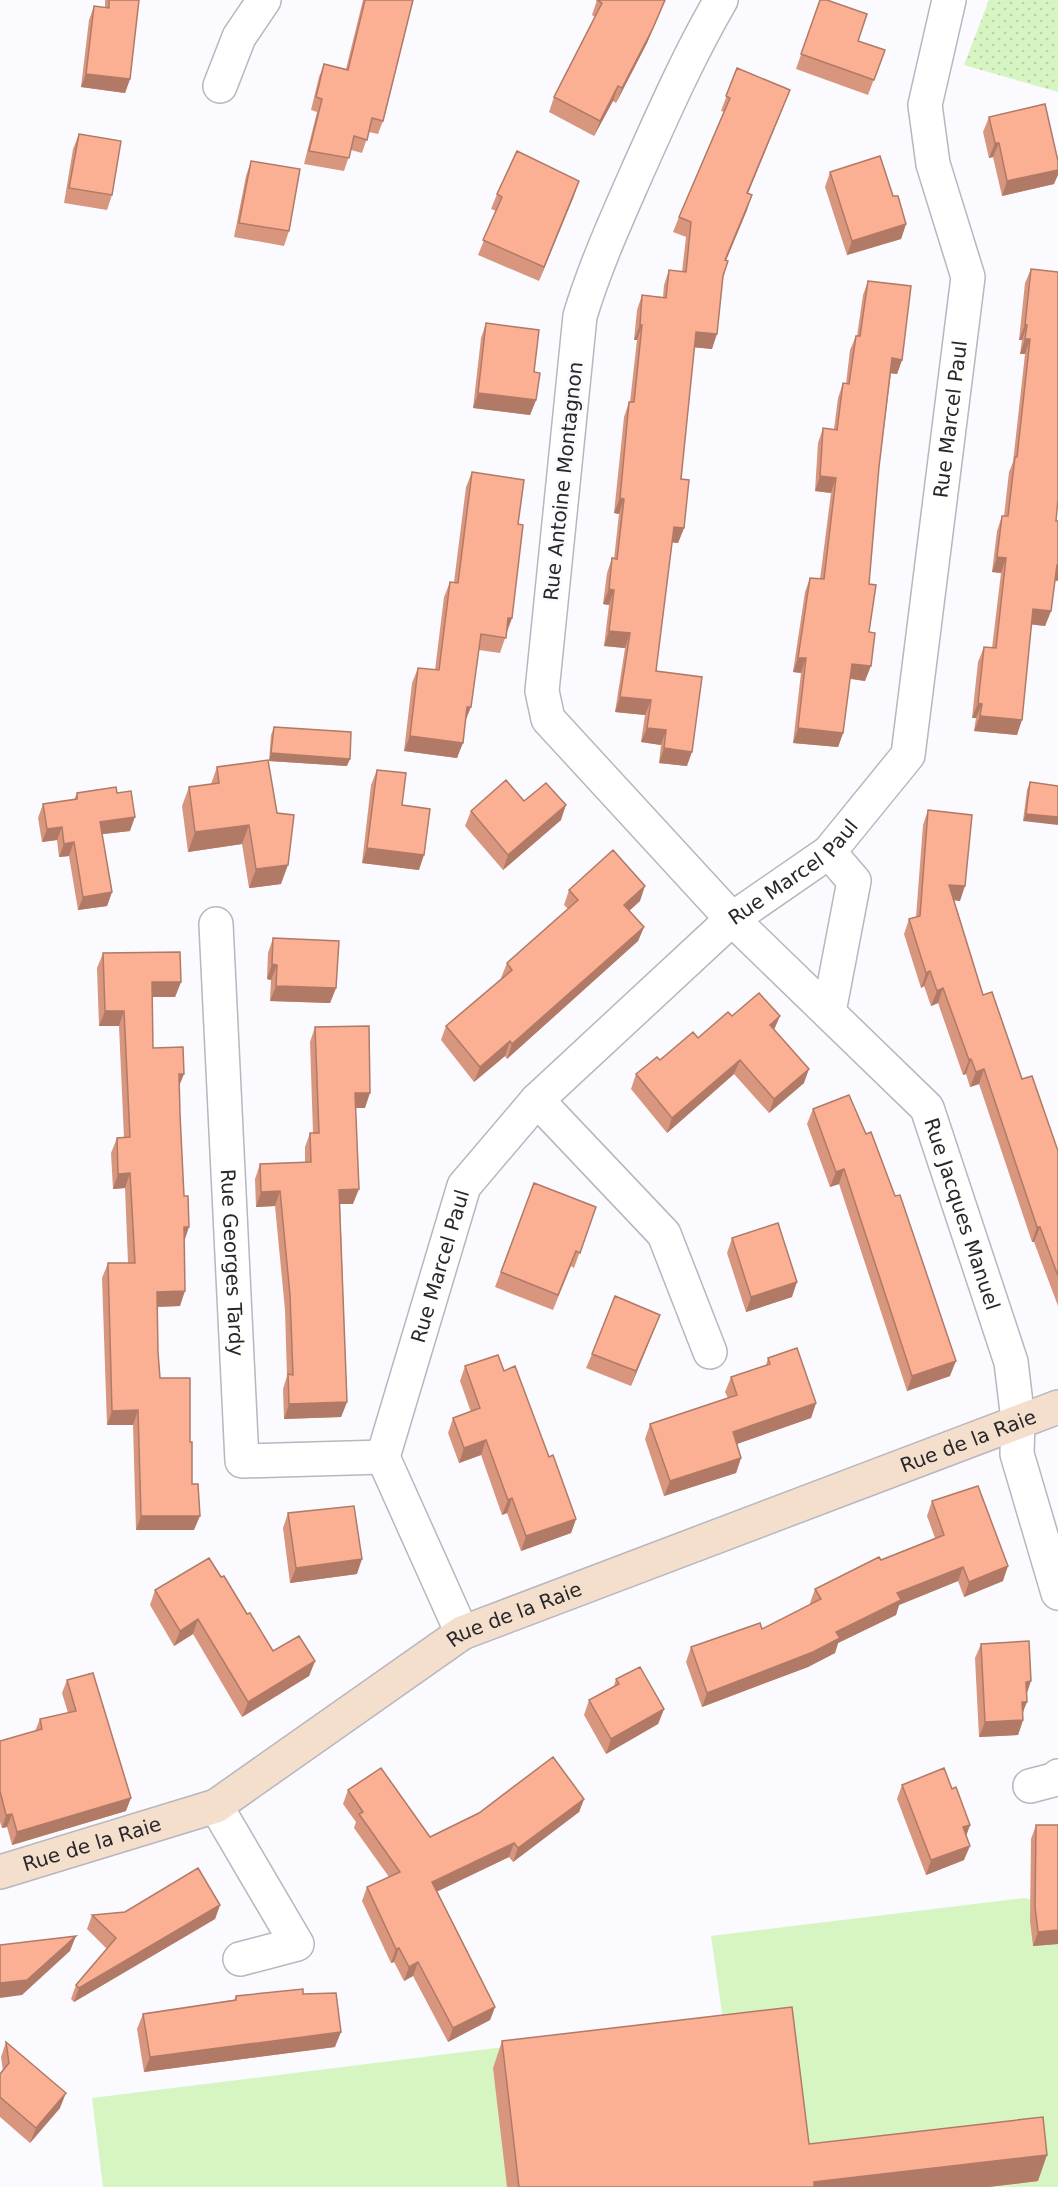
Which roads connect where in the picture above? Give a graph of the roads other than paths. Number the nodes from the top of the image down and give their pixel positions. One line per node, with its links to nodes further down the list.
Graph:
1 (264, 0): 4 (street)
2 (721, 0): 6 (street, Rue Antoine Montagnon)
3 (949, 0): 5 (street, Rue Marcel Paul)
4 (220, 86)
5 (829, 852): 6 (street, Rue Marcel Paul); 8 (street)
6 (732, 919): 8 (street, Rue Jacques Manuel); 9 (street, Rue Marcel Paul)
7 (216, 924): 13 (street, Rue Georges Tardy)
8 (829, 1012): 12 (street, Rue Jacques Manuel)
9 (537, 1100): 10 (street); 13 (street, Rue Marcel Paul)
10 (710, 1352)
11 (1058, 1407): 12 (street, Rue de la Raie)
12 (1018, 1420): 14 (street, Rue Jacques Manuel); 15 (street, Rue de la Raie)
13 (383, 1457): 15 (street)
14 (1058, 1593)
15 (462, 1633): 16 (street, Rue de la Raie)
16 (216, 1806): 17 (street, Rue de la Raie); 18 (street)
17 (0, 1872)
18 (240, 1959)

